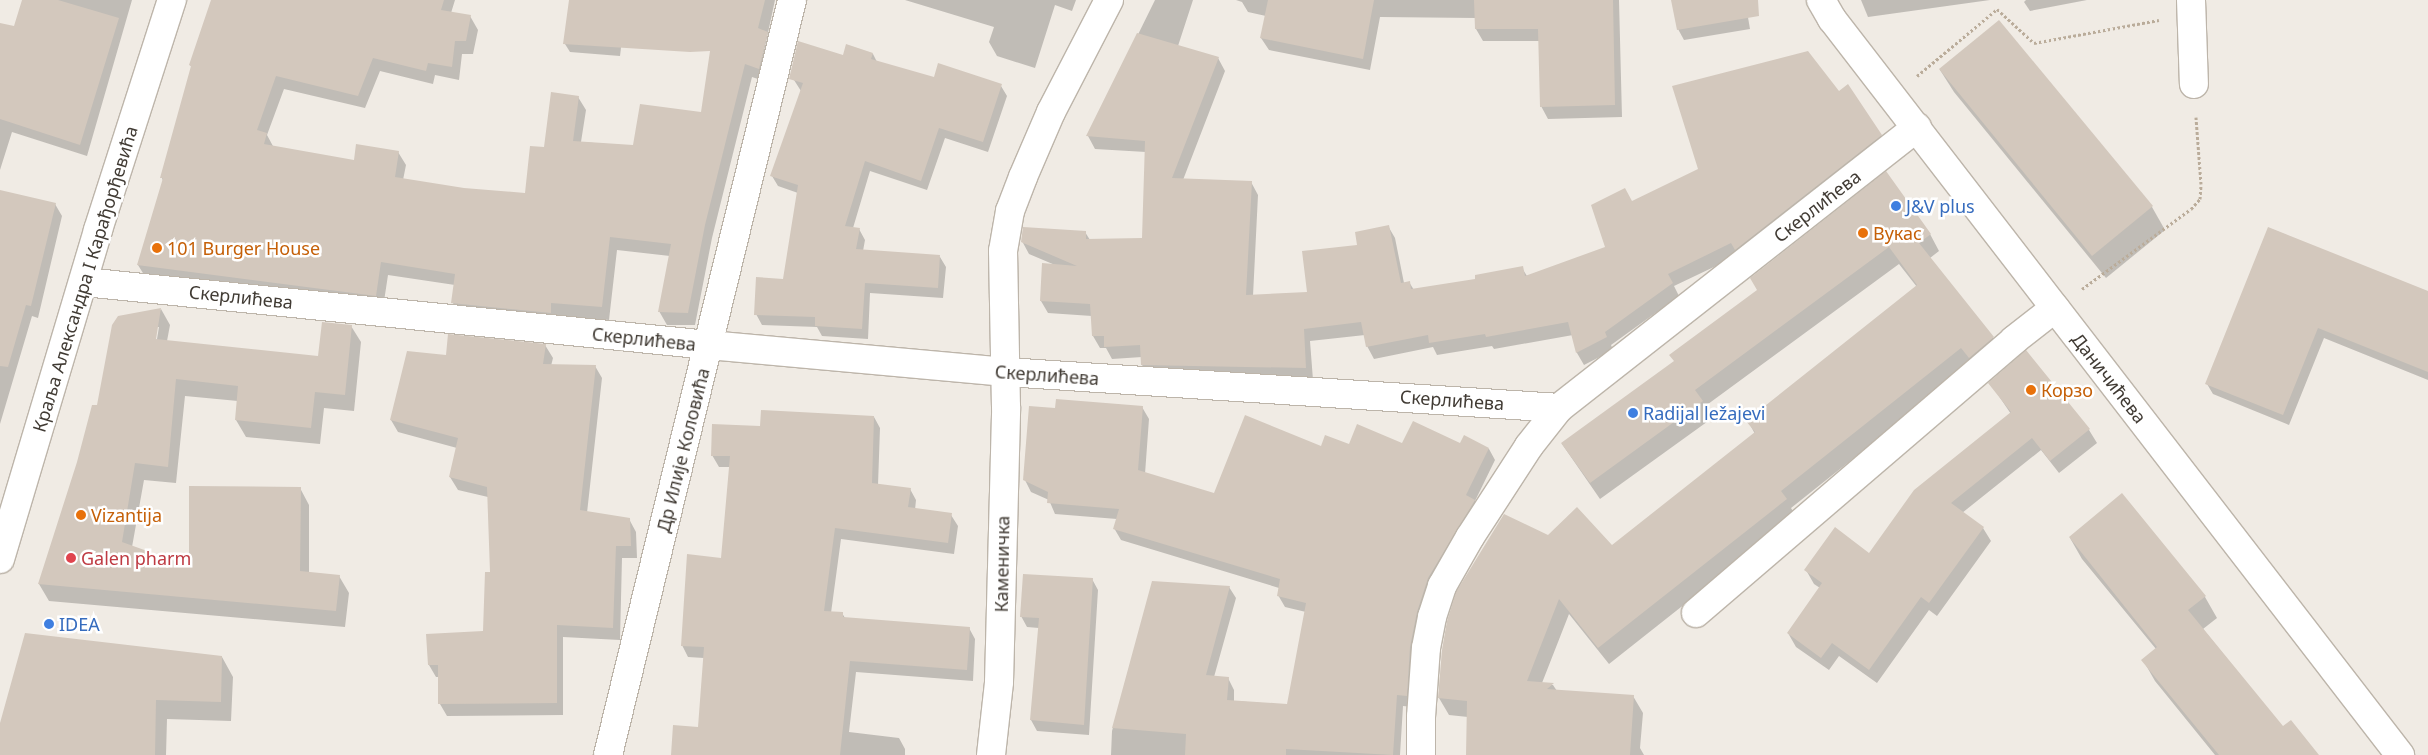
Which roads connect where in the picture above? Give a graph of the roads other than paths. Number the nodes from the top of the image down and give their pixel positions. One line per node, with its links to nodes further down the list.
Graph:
1 (171, 0): 8 (street, Краља Александра I Карађорђевића)
2 (792, 0): 10 (street, Др Илије Коловића)
3 (1109, 0): 11 (street, Каменичка)
4 (1821, 0): 7 (street, Даничићева)
5 (2191, 7): 6 (street)
6 (2194, 84)
7 (1917, 127): 9 (street, Даничићева); 12 (street, Скерлићева)
8 (84, 282): 10 (street, Скерлићева); 13 (street, Краља Александра I Карађорђевића)
9 (2055, 308): 14 (street); 18 (street, Даничићева)
10 (709, 345): 11 (street, Скерлићева); 15 (street, Др Илије Коловића)
11 (1006, 372): 12 (street, Скерлићева); 16 (street, Каменичка)
12 (1559, 408): 17 (street)
13 (0, 559)
14 (1696, 613)
15 (608, 755)
16 (991, 755)
17 (1421, 755)
18 (2400, 755)

